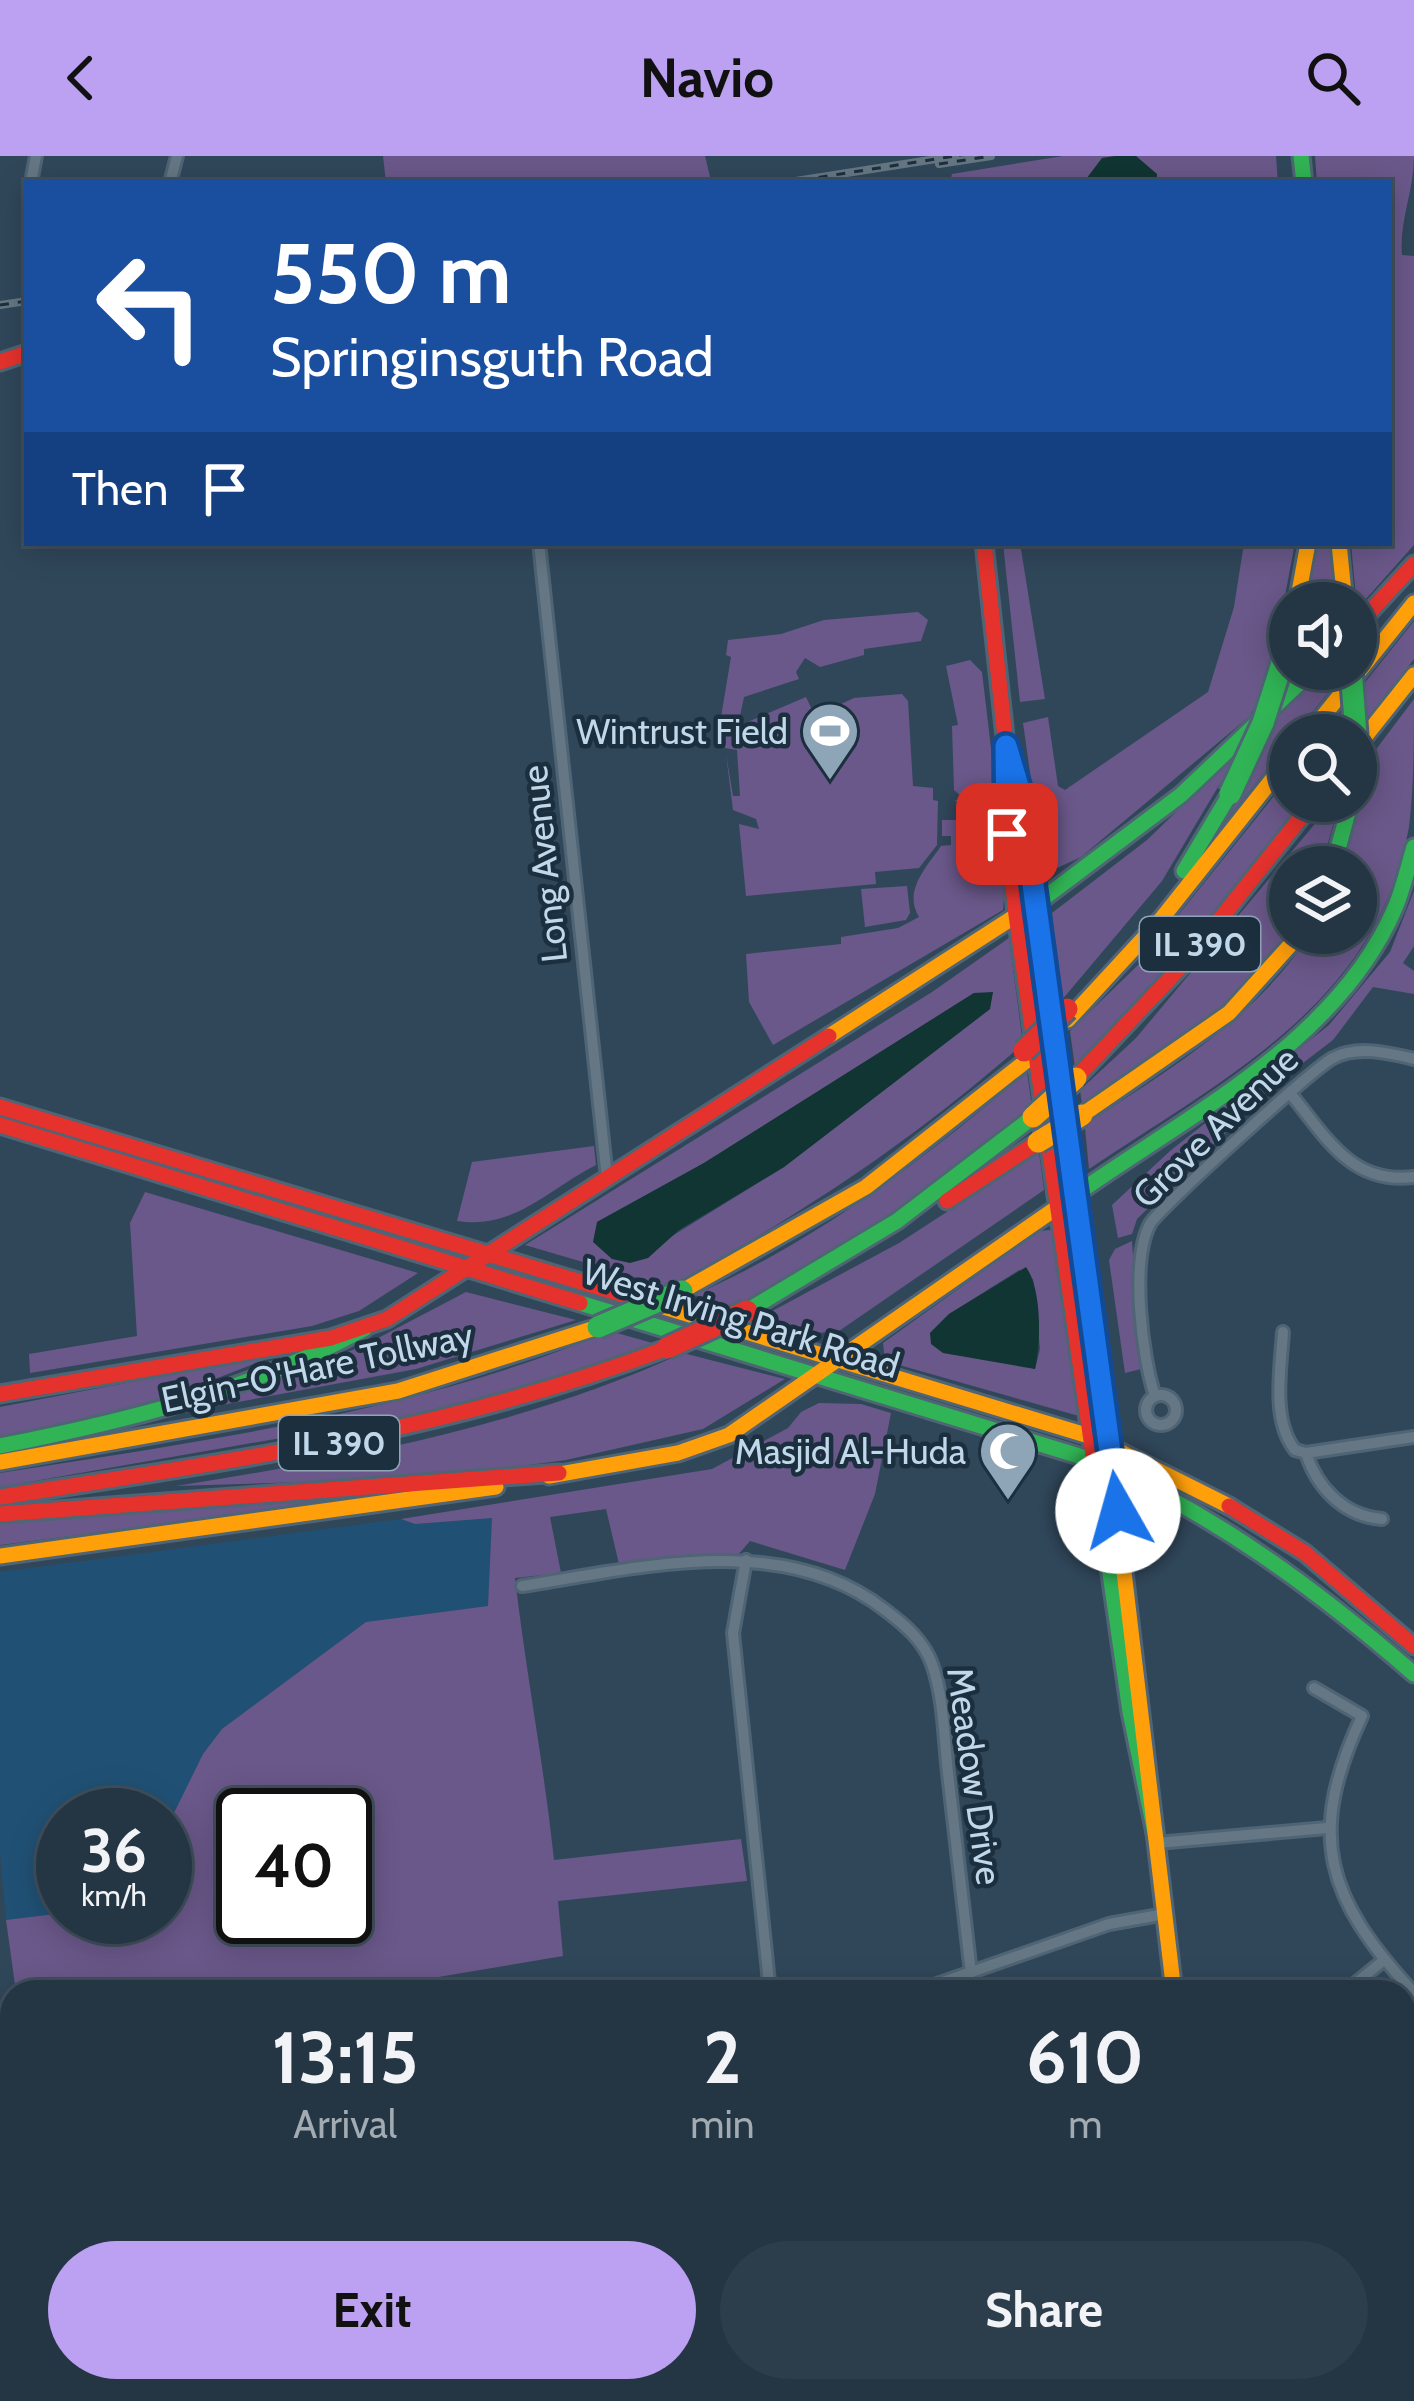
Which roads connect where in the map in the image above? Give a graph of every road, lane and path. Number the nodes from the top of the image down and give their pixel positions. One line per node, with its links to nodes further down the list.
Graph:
1 (539, 546): 26 (street, Long Avenue)
2 (984, 546): 18 (main road)
3 (1308, 546): 6 (main road)
4 (1340, 546): 7 (main road)
5 (1414, 565): 9 (main road)
6 (1302, 582)
7 (1343, 582)
8 (1414, 603): 13 (main road)
9 (1377, 605)
10 (1414, 675): 14 (main road)
11 (1273, 690): 20 (main road, bridge)
12 (1291, 690): 18 (main road)
13 (1325, 714)
14 (1377, 722)
15 (1269, 783): 20 (main road, Elgin-O'Hare Tollway / IL 390)
16 (1297, 822): 29 (main road, Elgin-O'Hare Tollway / IL 390, bridge)
17 (1414, 847): 27 (main road)
18 (1026, 909): 26 (main road); 27 (main road)
19 (1284, 954): 29 (main road, bridge)
20 (1068, 1015): 41 (main road, Elgin-O'Hare Tollway / IL 390, bridge)
21 (1414, 1058): 22 (street, Grove Avenue)
22 (1291, 1093): 25 (street); 36 (street, Grove Avenue)
23 (0, 1107): 28 (main road, West Irving Park Road)
24 (0, 1125): 30 (main road, West Irving Park Road)
25 (1414, 1177)
26 (608, 1178): 28 (main road)
27 (1070, 1198): 33 (main road); 38 (main road)
28 (494, 1252): 30 (main road); 33 (main road, West Irving Park Road)
29 (841, 1258): 44 (main road, Elgin-O'Hare Tollway / IL 390, bridge)
30 (464, 1270): 31 (main road); 34 (main road, West Irving Park Road)
31 (364, 1329): 35 (main road); 39 (main road)
32 (1283, 1332): 40 (street)
33 (841, 1357): 34 (main road); 38 (main road, West Irving Park Road)
34 (817, 1374): 42 (main road, West Irving Park Road); 43 (main road)
35 (0, 1394)
36 (1155, 1396)
37 (1414, 1437): 40 (street)
38 (1100, 1440): 42 (main road); 50 (main road, West Irving Park Road)
39 (0, 1446)
40 (1306, 1453): 46 (street)
41 (0, 1462)
42 (1102, 1464): 50 (main road, West Irving Park Road); 53 (main road)
43 (559, 1473): 45 (main road); 47 (main road)
44 (0, 1497)
45 (0, 1514)
46 (1382, 1520)
47 (0, 1556)
48 (746, 1560): 49 (street, Meadow Drive); 56 (street, Meadow Drive); 57 (street)
49 (523, 1586)
50 (1410, 1656)
51 (1314, 1688): 52 (street)
52 (1327, 1828): 53 (street); 55 (street)
53 (1157, 1843): 54 (main road)
54 (1166, 1914): 56 (street); 59 (main road)
55 (1384, 1960): 60 (street); 61 (street)
56 (971, 1973): 58 (street)
57 (769, 1980)
58 (950, 1980)
59 (1173, 1980)
60 (1359, 1980)
61 (1402, 1980)

